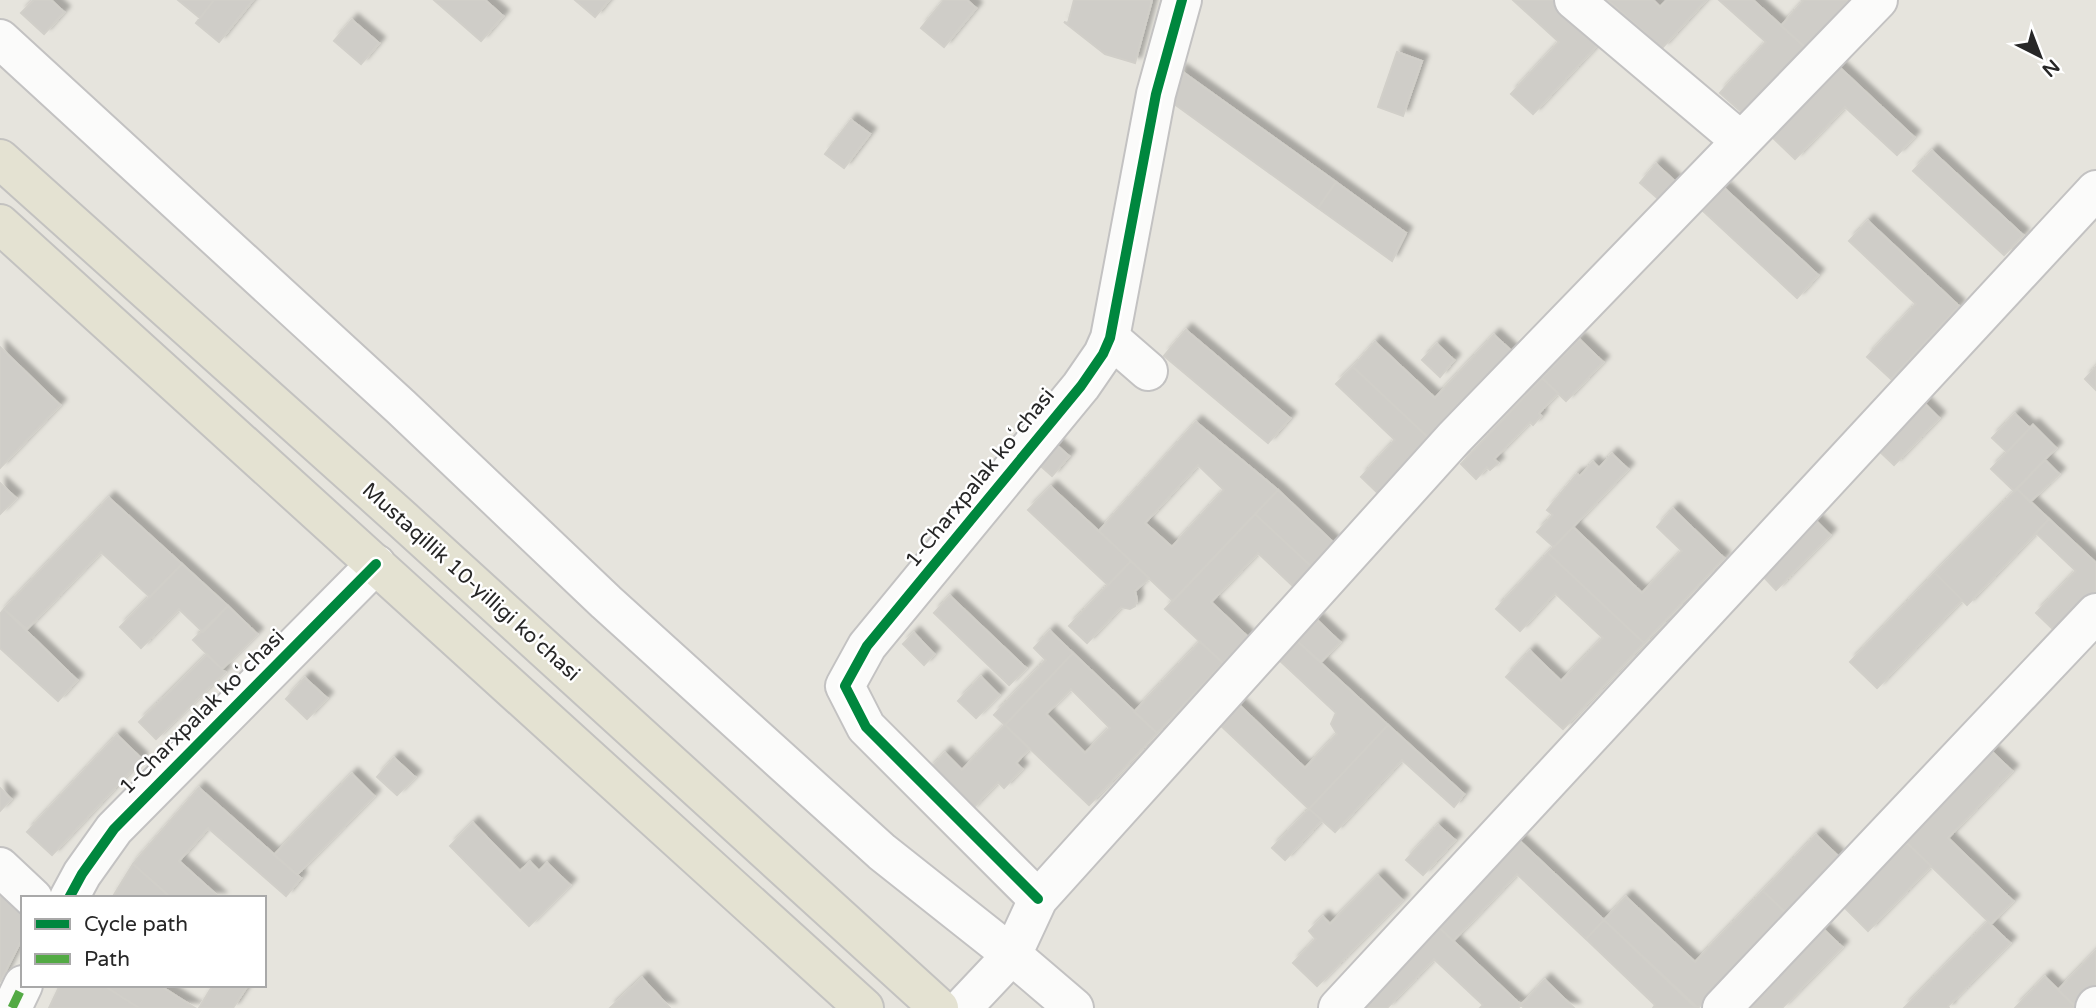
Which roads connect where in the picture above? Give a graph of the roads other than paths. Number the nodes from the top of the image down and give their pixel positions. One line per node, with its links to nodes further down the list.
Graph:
1 (1182, 0): 9 (street, 1-Charxpalak koʻchasi)
2 (1574, 0): 5 (street)
3 (1878, 0): 5 (street)
4 (0, 39): 17 (street)
5 (1741, 141): 16 (street)
6 (0, 159): 21 (main road, Mustaqillik 10-yilligi ko'chasi)
7 (2096, 190): 24 (street)
8 (0, 224): 11 (main road)
9 (1110, 338): 10 (street); 16 (street, 1-Charxpalak koʻchasi)
10 (1148, 371)
11 (376, 564): 15 (street, 1-Charxpalak koʻchasi); 20 (main road)
12 (2096, 613): 25 (street)
13 (0, 867): 14 (street)
14 (31, 896)
15 (70, 896)
16 (1038, 899): 17 (street)
17 (1012, 955): 22 (street); 23 (street)
18 (22, 987): 19 (street)
19 (12, 1008)
20 (864, 1008)
21 (939, 1008)
22 (962, 1008)
23 (1074, 1008)
24 (1338, 1008)
25 (1722, 1008)

